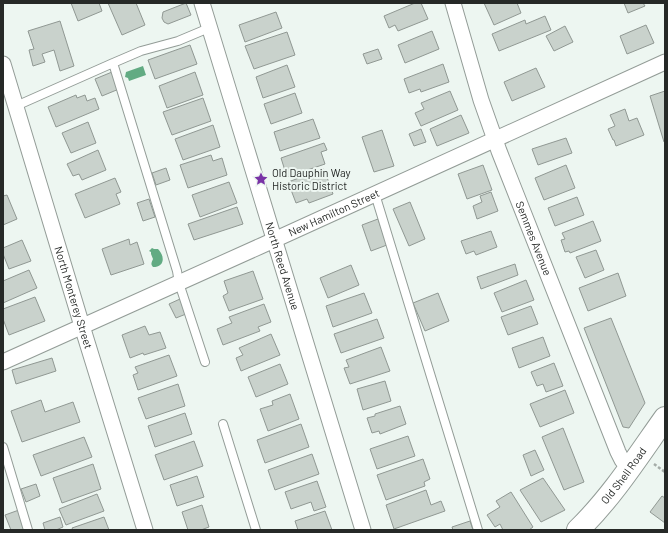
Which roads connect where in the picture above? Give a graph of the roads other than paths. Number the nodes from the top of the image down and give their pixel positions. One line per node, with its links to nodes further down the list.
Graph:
1 (202, 3): 3 (street, North Reed Avenue)
2 (452, 3): 8 (street, Semmes Avenue)
3 (209, 28): 5 (lane); 10 (street, North Reed Avenue)
4 (665, 62): 8 (street, New Hamilton Street)
5 (113, 63): 7 (lane); 11 (lane)
6 (3, 64): 7 (street, North Monterey Street)
7 (16, 106): 12 (street, North Monterey Street)
8 (494, 139): 9 (street, New Hamilton Street); 18 (street, Semmes Avenue)
9 (375, 194): 10 (street, New Hamilton Street); 23 (lane)
10 (275, 240): 11 (street, New Hamilton Street); 22 (street, North Reed Avenue)
11 (179, 283): 12 (street, New Hamilton Street); 14 (lane)
12 (82, 326): 13 (street, New Hamilton Street); 20 (street, North Monterey Street)
13 (3, 362)
14 (205, 362)
15 (665, 418): 18 (street, Old Shell Road)
16 (223, 424): 21 (lane)
17 (3, 447): 19 (lane)
18 (629, 468): 24 (street, Old Shell Road)
19 (28, 530)
20 (145, 530)
21 (256, 530)
22 (363, 530)
23 (478, 530)
24 (578, 530)

